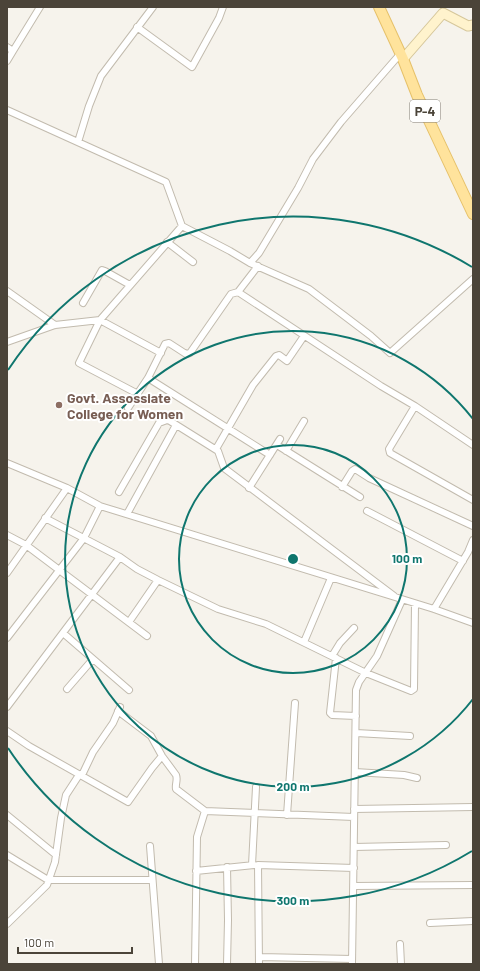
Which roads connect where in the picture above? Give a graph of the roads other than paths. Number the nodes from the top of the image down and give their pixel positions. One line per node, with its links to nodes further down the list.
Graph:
1 (40, 7): 8 (street)
2 (152, 7): 6 (street)
3 (223, 7): 6 (street)
4 (379, 7): 9 (main road, P-4)
5 (473, 25): 9 (street)
6 (137, 27): 12 (street)
7 (7, 47): 8 (street)
8 (13, 51): 10 (street)
9 (402, 56): 13 (main road, P-4); 17 (street)
10 (7, 61)
11 (7, 110): 12 (street)
12 (78, 142): 14 (street)
13 (473, 214)
14 (182, 226): 15 (street); 17 (street)
15 (167, 242): 16 (street); 20 (street)
16 (193, 262)
17 (250, 263): 18 (street)
18 (258, 266): 19 (street); 22 (street)
19 (473, 280)
20 (130, 285): 23 (street); 24 (street)
21 (7, 291): 25 (street)
22 (238, 292): 26 (street); 28 (street)
23 (83, 303)
24 (100, 320): 25 (street); 28 (street); 30 (street)
25 (55, 325): 27 (street)
26 (304, 336): 31 (street); 35 (street)
27 (7, 342)
28 (161, 353): 29 (street)
29 (148, 378): 30 (street); 35 (street)
30 (138, 394): 32 (street)
31 (415, 406): 36 (street); 46 (street)
32 (128, 408)
33 (304, 422): 38 (street)
34 (176, 425): 37 (street); 44 (street); 49 (street)
35 (228, 428): 37 (street); 39 (street)
36 (473, 445)
37 (216, 449): 43 (street)
38 (286, 451): 39 (street); 41 (street)
39 (270, 455): 43 (street)
40 (7, 463): 42 (street)
41 (342, 486): 45 (street); 51 (street)
42 (67, 488): 47 (street); 50 (street)
43 (249, 488): 63 (street)
44 (119, 492)
45 (360, 497)
46 (473, 500)
47 (100, 506): 49 (street); 53 (street)
48 (367, 511): 57 (street)
49 (127, 514): 60 (street)
50 (45, 518): 53 (street); 55 (street)
51 (473, 526)
52 (7, 535): 55 (street)
53 (84, 538): 56 (street); 58 (street)
54 (473, 540): 57 (street)
55 (26, 545): 58 (street); 59 (street)
56 (120, 557): 61 (street); 62 (street)
57 (463, 561): 65 (street)
58 (58, 571): 62 (street); 71 (street)
59 (7, 573)
60 (331, 578): 63 (street); 72 (street)
61 (158, 580): 66 (street); 72 (street)
62 (92, 594): 66 (street); 69 (street)
63 (400, 599): 64 (street); 75 (street)
64 (415, 604): 65 (street); 75 (street)
65 (434, 609): 67 (street)
66 (129, 622): 70 (street)
67 (473, 623)
68 (354, 628): 73 (street)
69 (63, 633): 74 (street); 79 (street)
70 (147, 636)
71 (7, 638)
72 (304, 642): 73 (street)
73 (334, 657): 75 (street); 80 (street)
74 (93, 659): 76 (street); 77 (street)
75 (366, 673): 80 (street)
76 (67, 689)
77 (129, 690)
78 (295, 703): 94 (street)
79 (7, 707)
80 (356, 716): 82 (street)
81 (7, 731): 86 (street)
82 (356, 733): 83 (street); 85 (street)
83 (410, 736)
84 (162, 756): 86 (street); 86 (street); 91 (street)
85 (355, 772): 87 (street); 90 (street)
86 (79, 775): 100 (street)
87 (417, 778)
88 (256, 787): 92 (street)
89 (473, 807): 90 (street)
90 (354, 810): 95 (street)
91 (205, 811): 92 (street); 104 (street)
92 (254, 813): 94 (street); 101 (street)
93 (7, 815): 100 (street)
94 (287, 815): 95 (street)
95 (354, 817): 98 (street)
96 (446, 845): 98 (street)
97 (150, 846): 106 (street)
98 (354, 847): 103 (street)
99 (7, 855): 105 (street)
100 (56, 855): 105 (street)
101 (255, 865): 102 (street); 103 (street); 113 (street)
102 (226, 867): 104 (street); 118 (street)
103 (354, 868): 108 (street)
104 (196, 871): 117 (street)
105 (48, 880): 106 (street); 111 (street)
106 (152, 880): 116 (street)
107 (473, 885): 108 (street)
108 (354, 886): 115 (street)
109 (473, 921): 110 (street)
110 (430, 922)
111 (7, 924)
112 (400, 944): 119 (street)
113 (260, 961): 114 (street)
114 (298, 961): 115 (street)
115 (352, 961)
116 (159, 964)
117 (195, 964)
118 (226, 964)
119 (401, 964)

